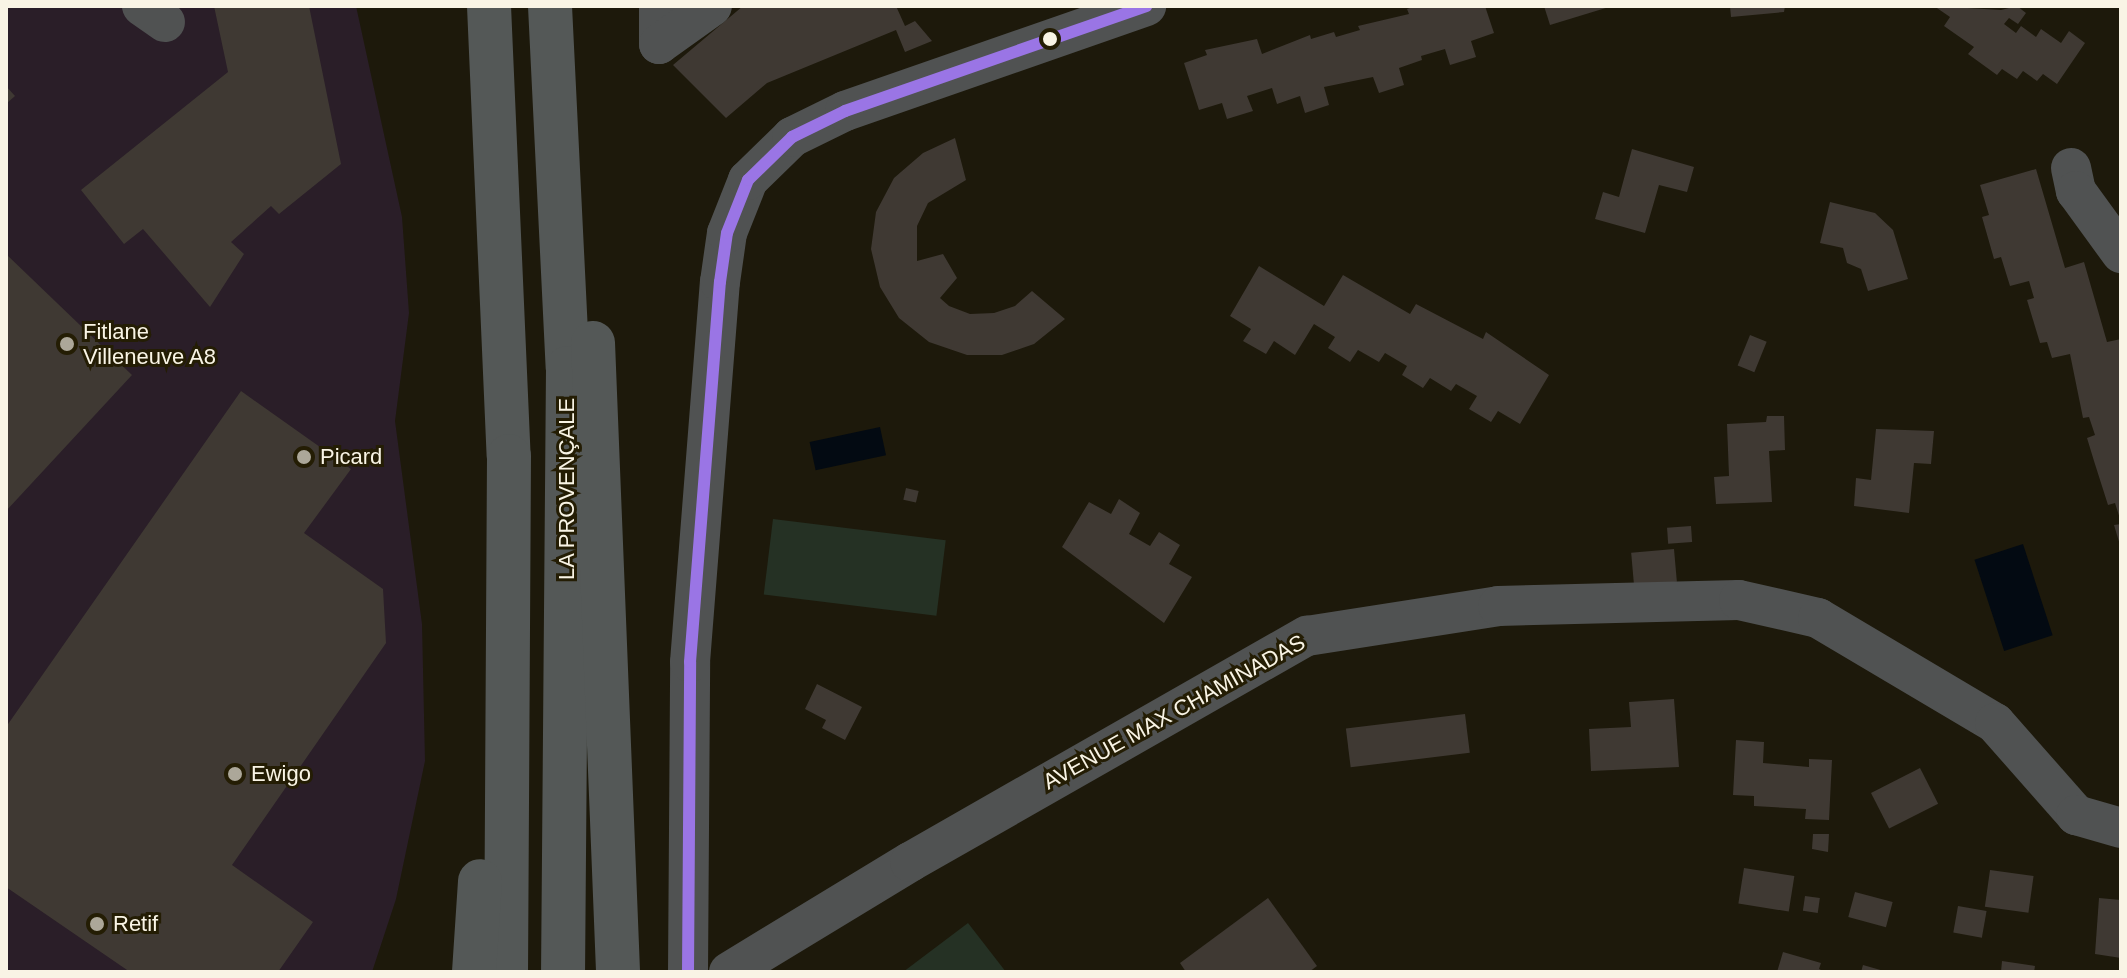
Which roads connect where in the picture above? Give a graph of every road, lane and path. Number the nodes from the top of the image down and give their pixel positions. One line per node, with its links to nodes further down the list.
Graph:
1 (489, 6): 10 (highway)
2 (550, 6): 8 (highway, LA PROVENÇALE)
3 (659, 6): 4 (street)
4 (712, 6)
5 (1146, 6): 6 (street)
6 (1066, 20): 16 (street)
7 (2071, 168): 9 (street)
8 (559, 193): 14 (highway, LA PROVENÇALE); 15 (highway)
9 (2121, 253)
10 (509, 456): 12 (highway); 13 (highway)
11 (2121, 828): 17 (street, AVENUE MAX CHAMINADAS)
12 (474, 972)
13 (506, 972)
14 (563, 972)
15 (618, 972)
16 (688, 972)
17 (729, 972)

